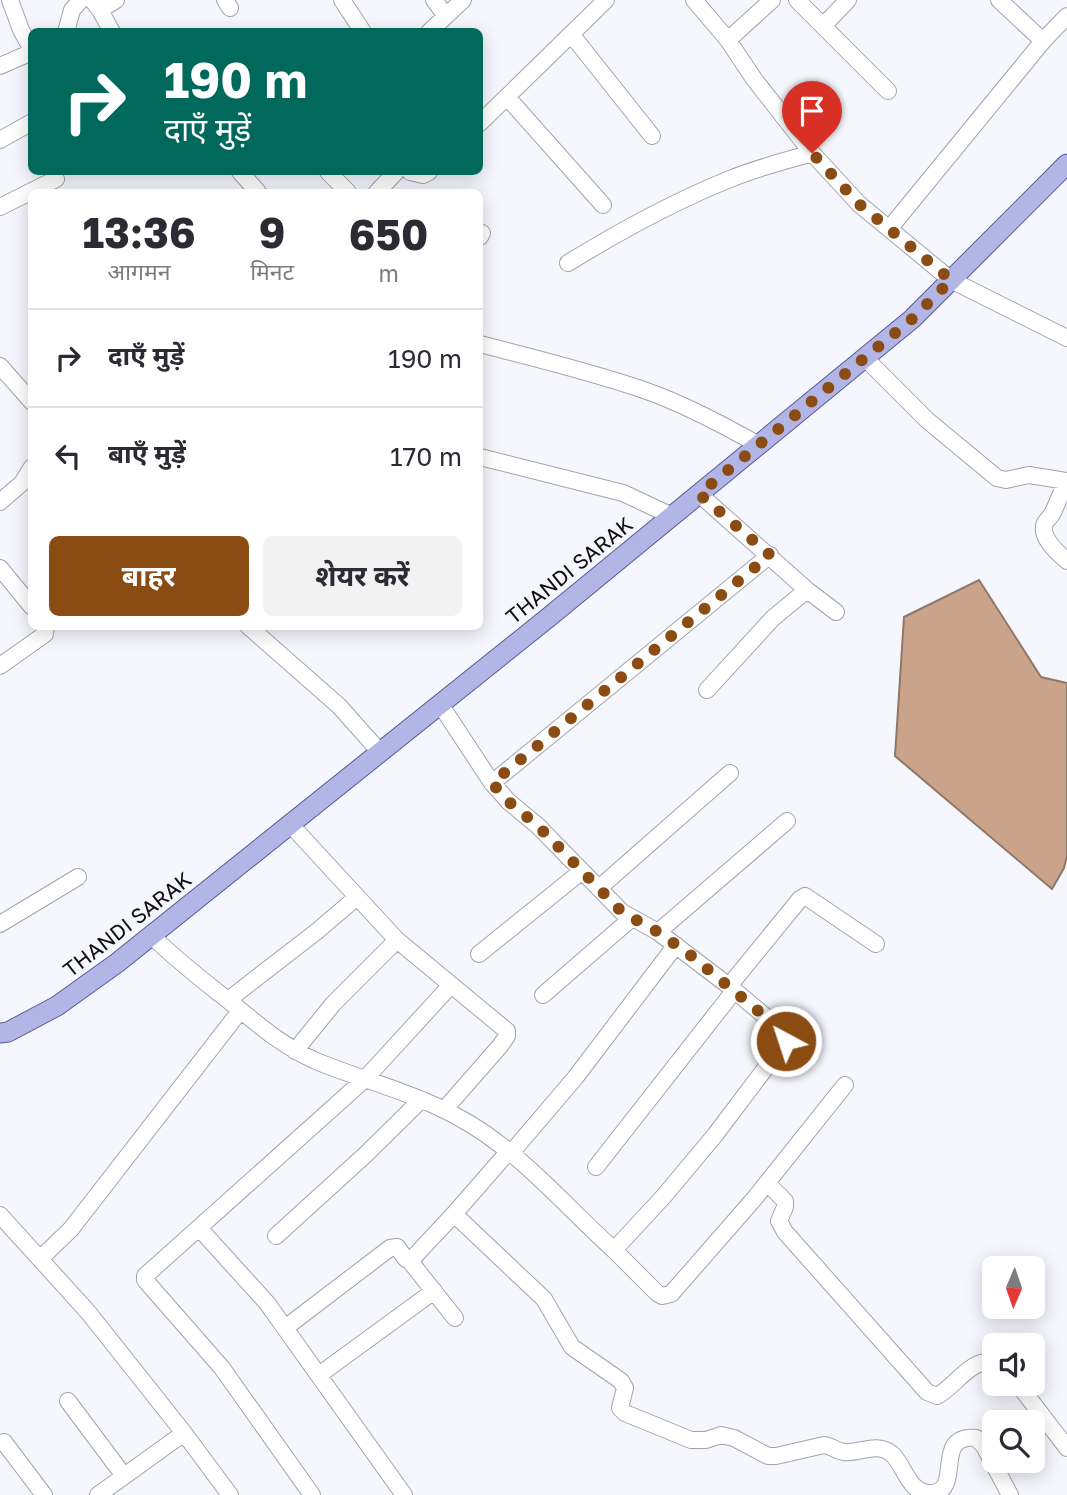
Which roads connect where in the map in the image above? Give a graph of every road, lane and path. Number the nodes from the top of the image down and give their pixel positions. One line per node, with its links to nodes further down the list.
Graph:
1 (10, 0): 24 (street)
2 (80, 0): 17 (street)
3 (116, 0): 13 (street)
4 (342, 0): 19 (street)
5 (434, 0): 14 (street)
6 (463, 0): 14 (street)
7 (606, 0): 21 (street)
8 (694, 0): 22 (street)
9 (772, 0): 22 (street)
10 (797, 0): 16 (street)
11 (848, 0): 16 (street)
12 (999, 0): 23 (street)
13 (96, 5): 18 (street)
14 (446, 16): 20 (street)
15 (1067, 16): 23 (street)
16 (823, 26): 27 (street)
17 (67, 28)
18 (110, 28)
19 (360, 28)
20 (433, 28)
21 (571, 34): 28 (street); 31 (street)
22 (728, 40): 33 (street)
23 (1043, 41): 46 (street)
24 (28, 43)
25 (28, 53): 26 (street)
26 (0, 66)
27 (888, 91)
28 (507, 97): 29 (street); 44 (street)
29 (483, 120)
30 (28, 124): 32 (street)
31 (652, 136)
32 (0, 140)
33 (812, 153): 46 (street); 47 (street)
34 (1067, 164): 48 (main road, THANDI SARAK)
35 (243, 175): 40 (street)
36 (331, 175): 41 (street)
37 (393, 175): 42 (street)
38 (56, 179): 39 (street)
39 (36, 189)
40 (255, 189)
41 (345, 189)
42 (380, 189)
43 (28, 193): 45 (street)
44 (603, 205)
45 (0, 207)
46 (889, 229): 48 (street)
47 (568, 263)
48 (951, 280): 49 (street); 51 (main road, THANDI SARAK)
49 (1067, 338)
50 (483, 345): 54 (street)
51 (865, 358): 54 (main road, THANDI SARAK); 56 (street)
52 (0, 366): 53 (street)
53 (28, 398)
54 (759, 445): 58 (main road, THANDI SARAK)
55 (483, 458): 60 (street)
56 (1067, 482): 62 (street)
57 (27, 489): 59 (street)
58 (699, 494): 60 (main road, THANDI SARAK); 61 (street)
59 (0, 502)
60 (671, 516): 71 (main road, THANDI SARAK)
61 (770, 555): 64 (street); 74 (street)
62 (1067, 561)
63 (0, 568): 65 (street)
64 (807, 590): 66 (street); 70 (street)
65 (28, 602)
66 (836, 612)
67 (46, 630): 69 (street)
68 (255, 630): 72 (street)
69 (0, 666)
70 (707, 690)
71 (440, 704): 72 (main road, THANDI SARAK); 74 (street)
72 (380, 752): 76 (main road, THANDI SARAK)
73 (730, 773): 79 (street)
74 (492, 783): 77 (street)
75 (787, 821): 83 (street)
76 (289, 824): 80 (street); 84 (main road, THANDI SARAK)
77 (582, 871): 79 (street); 88 (street)
78 (78, 877): 82 (street)
79 (599, 888): 81 (street)
80 (356, 898): 85 (street); 92 (street)
81 (632, 918): 83 (street); 91 (street)
82 (0, 924)
83 (658, 932): 87 (street)
84 (151, 935): 92 (street); 93 (main road, THANDI SARAK)
85 (397, 940): 89 (street); 94 (street)
86 (876, 944): 90 (street)
87 (676, 945): 90 (street); 99 (street)
88 (479, 954)
89 (451, 985): 95 (street); 98 (street)
90 (731, 989): 100 (street); 106 (street)
91 (543, 995)
92 (234, 1005): 94 (street); 107 (street)
93 (3, 1035)
94 (295, 1051): 95 (street)
95 (365, 1079): 97 (street); 104 (street)
96 (845, 1085): 101 (street)
97 (420, 1101): 98 (street); 105 (street)
98 (444, 1110): 99 (street)
99 (510, 1152): 102 (street); 106 (street)
100 (596, 1167)
101 (766, 1183): 106 (street); 112 (street)
102 (454, 1214): 108 (street); 119 (street)
103 (0, 1215): 107 (street)
104 (198, 1228): 111 (street); 126 (street)
105 (276, 1236)
106 (614, 1250)
107 (40, 1259): 117 (street)
108 (409, 1260): 109 (street); 111 (street)
109 (434, 1291): 110 (street); 113 (street)
110 (455, 1318)
111 (285, 1328): 113 (street)
112 (982, 1362)
113 (319, 1375): 127 (street)
114 (1027, 1396): 116 (street)
115 (68, 1401): 122 (street)
116 (1046, 1420): 120 (street)
117 (184, 1433): 122 (street); 125 (street)
118 (4, 1442): 123 (street)
119 (982, 1445)
120 (1067, 1448)
121 (1000, 1473): 128 (street)
122 (124, 1476): 124 (street)
123 (44, 1495)
124 (98, 1495)
125 (230, 1495)
126 (312, 1495)
127 (404, 1495)
128 (1010, 1495)

